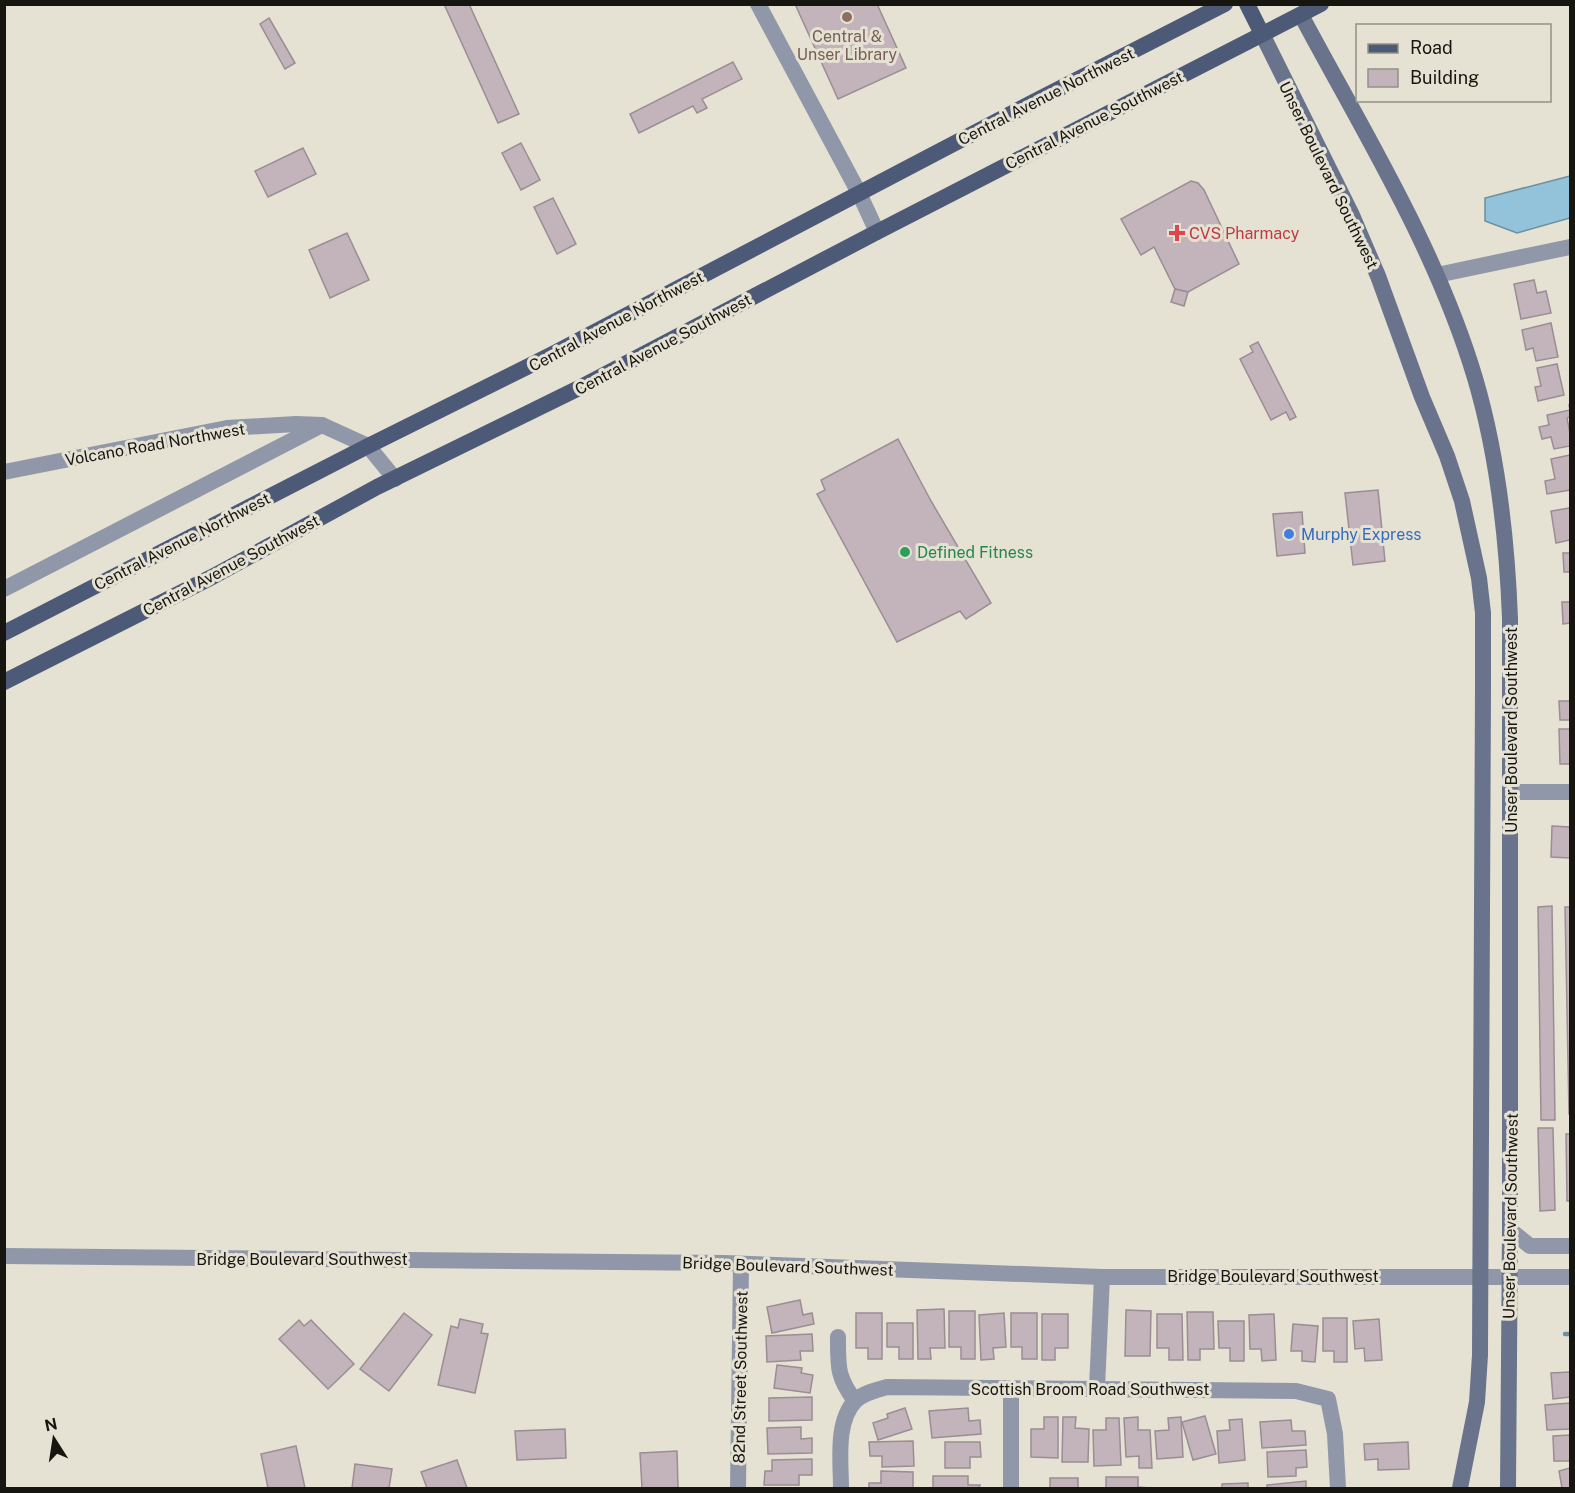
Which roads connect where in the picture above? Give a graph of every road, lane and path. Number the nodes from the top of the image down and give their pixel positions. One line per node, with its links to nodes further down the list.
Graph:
1 (758, 4): 9 (street)
2 (1196, 4): 7 (main road)
3 (1225, 4): 7 (main road, Central Avenue Northwest)
4 (1248, 4): 8 (main road)
5 (1321, 4): 6 (main road, Central Avenue Southwest)
6 (1298, 10): 8 (main road, Central Avenue Southwest); 12 (main road, Unser Boulevard Southwest)
7 (1182, 27): 9 (main road, Central Avenue Northwest)
8 (1262, 34): 10 (main road, Central Avenue Southwest); 26 (main road, Unser Boulevard Southwest)
9 (859, 194): 10 (street); 14 (main road, Central Avenue Northwest)
10 (877, 232): 16 (main road, Central Avenue Southwest)
11 (1570, 247): 12 (street)
12 (1437, 275): 20 (main road, Unser Boulevard Southwest)
13 (322, 425): 14 (street, Volcano Road Northwest); 15 (street, Volcano Road Northwest); 17 (street)
14 (368, 446): 16 (street, Volcano Road Northwest); 18 (main road, Central Avenue Northwest)
15 (4, 472)
16 (395, 478): 19 (main road, Central Avenue Southwest)
17 (4, 589)
18 (4, 633)
19 (4, 682)
20 (1511, 792): 21 (street); 22 (main road, Unser Boulevard Southwest)
21 (1570, 792)
22 (1510, 1230): 23 (street); 27 (main road, Unser Boulevard Southwest)
23 (1570, 1246)
24 (4, 1256): 25 (street, Bridge Boulevard Southwest)
25 (741, 1265): 28 (street, Bridge Boulevard Southwest); 34 (street, 82nd Street Southwest)
26 (1480, 1276): 27 (street, Bridge Boulevard Southwest); 28 (street, Bridge Boulevard Southwest); 38 (main road, Unser Boulevard Southwest)
27 (1509, 1276): 29 (street, Bridge Boulevard Southwest); 39 (main road, Unser Boulevard Southwest)
28 (1102, 1277): 31 (street)
29 (1570, 1277)
30 (838, 1337): 33 (street)
31 (1097, 1388): 32 (street, Scottish Broom Road Southwest); 37 (street, Scottish Broom Road Southwest)
32 (1011, 1389): 33 (street, Scottish Broom Road Southwest); 36 (street)
33 (855, 1401): 35 (street)
34 (738, 1488)
35 (841, 1488)
36 (1011, 1488)
37 (1338, 1488)
38 (1460, 1488)
39 (1508, 1488)

